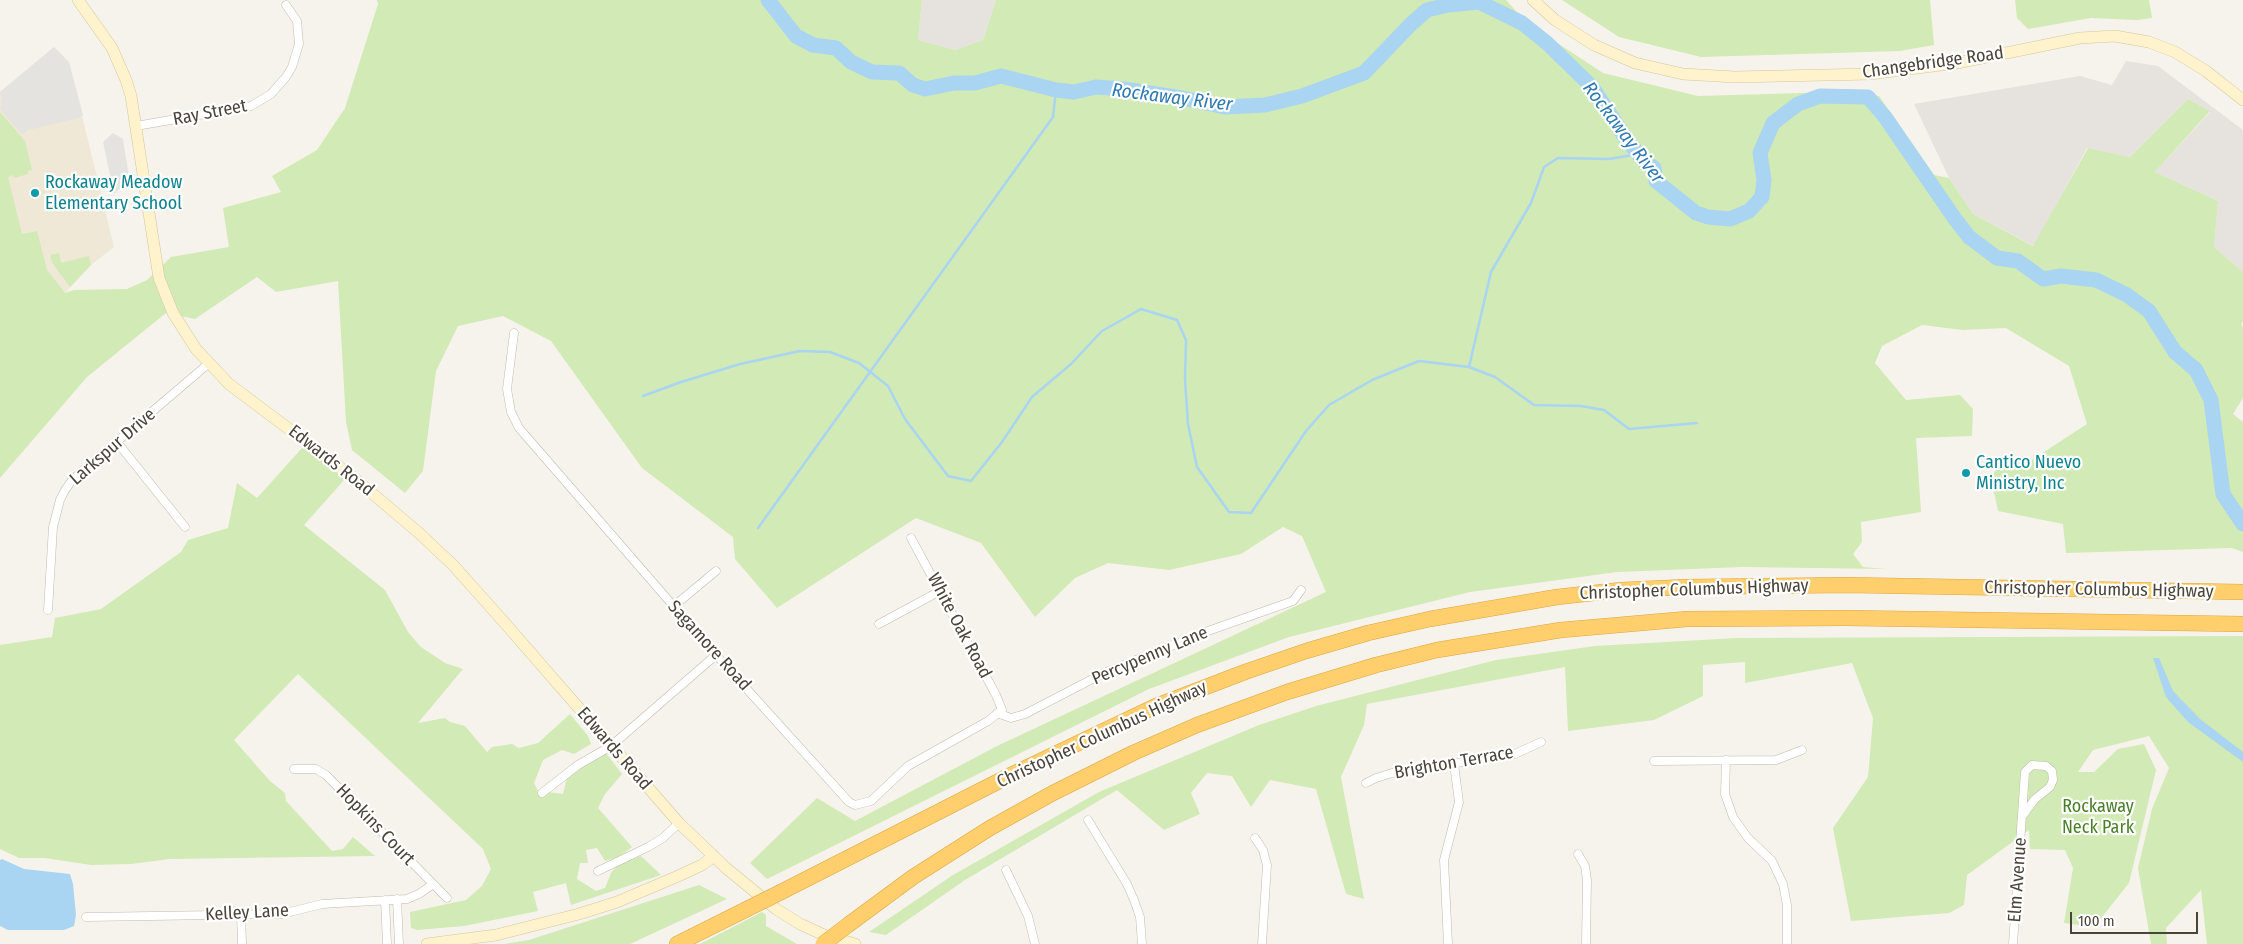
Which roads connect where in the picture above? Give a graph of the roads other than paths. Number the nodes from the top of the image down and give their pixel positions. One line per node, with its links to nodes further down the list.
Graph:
1 (78, 0): 5 (street, Edwards Road)
2 (1533, 0): 4 (street, Changebridge Road)
3 (286, 5): 5 (street, Ray Street)
4 (2243, 100)
5 (136, 126): 7 (street, Edwards Road)
6 (514, 333): 15 (street, Sagamore Road)
7 (208, 364): 8 (street, Larkspur Drive); 22 (street, Edwards Road)
8 (117, 442): 9 (street); 16 (street, Larkspur Drive)
9 (184, 527)
10 (911, 538): 13 (street, White Oak Road)
11 (716, 572): 15 (street)
12 (1301, 590): 20 (street, Percypenny Lane)
13 (940, 591): 17 (street); 20 (street, White Oak Road)
14 (2243, 592): 48 (highway, Christopher Columbus Highway, bridge)
15 (674, 606): 19 (street, Sagamore Road)
16 (48, 610)
17 (879, 624)
18 (2243, 624): 49 (highway, Christopher Columbus Highway, bridge)
19 (716, 655): 20 (street, Sagamore Road); 22 (street)
20 (997, 713)
21 (1541, 742): 26 (street, Brighton Terrace)
22 (611, 746): 29 (street); 32 (street, Edwards Road)
23 (1802, 750): 24 (street)
24 (1726, 760): 25 (street); 56 (street)
25 (1654, 761)
26 (1454, 764): 28 (street, Brighton Terrace); 54 (street)
27 (294, 769): 38 (street, Hopkins Court)
28 (1366, 783)
29 (542, 792)
30 (2023, 815): 30 (street, Elm Avenue); 57 (street, Elm Avenue)
31 (1088, 820): 52 (street)
32 (680, 823): 35 (street, Edwards Road); 37 (street)
33 (1255, 838): 53 (street)
34 (1578, 854): 55 (street)
35 (714, 856): 47 (street); 50 (street, Edwards Road)
36 (1006, 870): 51 (street)
37 (598, 871)
38 (433, 884): 39 (street, Hopkins Court); 41 (street, Kelley Lane)
39 (447, 898)
40 (385, 900): 41 (street, Kelley Lane); 42 (street, Kelley Lane); 45 (street)
41 (397, 900): 46 (street)
42 (241, 914): 43 (street, Kelley Lane); 44 (street)
43 (86, 917)
44 (242, 944)
45 (387, 944)
46 (399, 944)
47 (428, 944)
48 (677, 944)
49 (823, 944)
50 (855, 944)
51 (1035, 944)
52 (1142, 944)
53 (1262, 944)
54 (1448, 944)
55 (1586, 944)
56 (1787, 944)
57 (2013, 944)

